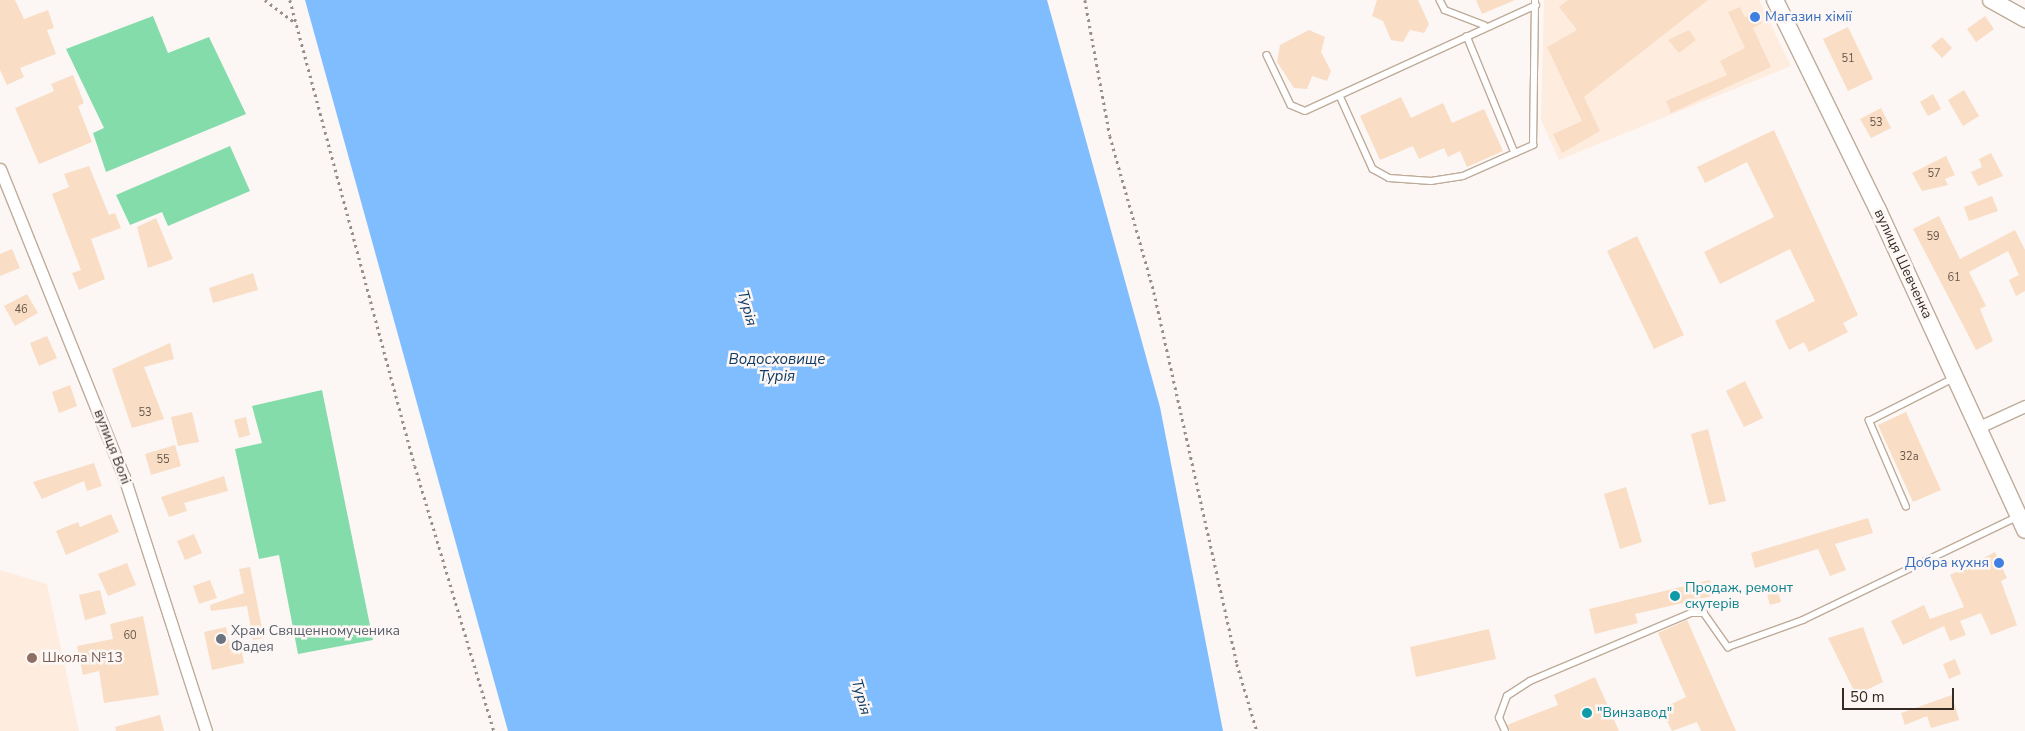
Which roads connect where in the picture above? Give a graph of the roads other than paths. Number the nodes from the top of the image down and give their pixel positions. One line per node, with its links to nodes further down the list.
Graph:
1 (1440, 0): 6 (lane)
2 (1992, 0): 5 (street)
3 (1535, 2): 6 (lane); 10 (lane)
4 (1781, 2): 12 (street, вулиця Шевченка)
5 (2025, 19)
6 (1484, 25): 7 (lane)
7 (1467, 36): 9 (lane); 10 (lane)
8 (1267, 55): 9 (lane)
9 (1340, 96): 10 (lane)
10 (1515, 154)
11 (0, 169): 17 (street, вулиця Волі)
12 (1956, 377): 14 (street, вулиця Шевченка); 15 (lane)
13 (2025, 406): 14 (street)
14 (1979, 427): 16 (street, вулиця Шевченка)
15 (1906, 507)
16 (2022, 523): 18 (lane)
17 (206, 731)
18 (1505, 731)

